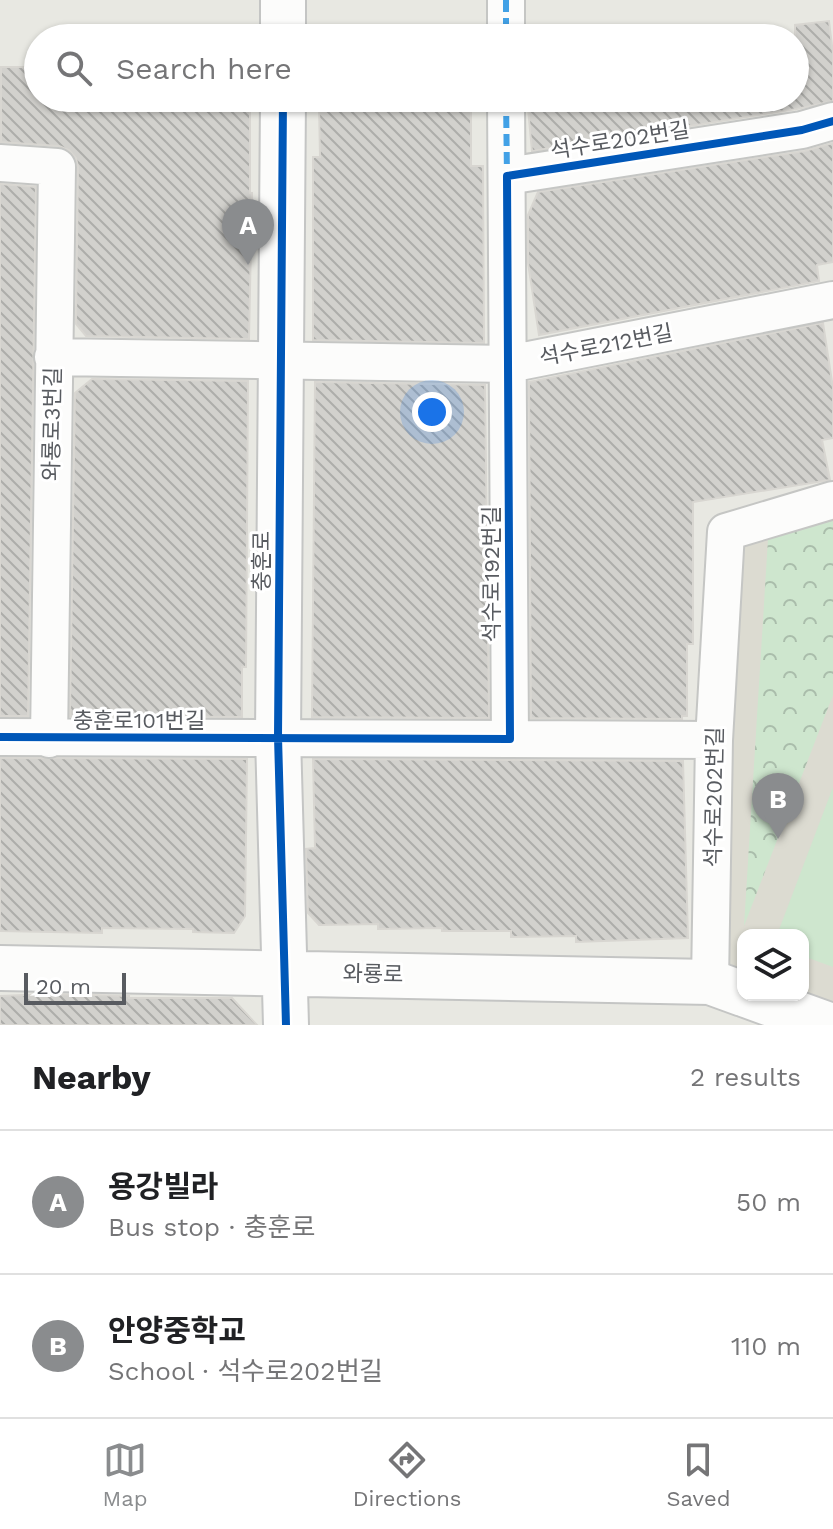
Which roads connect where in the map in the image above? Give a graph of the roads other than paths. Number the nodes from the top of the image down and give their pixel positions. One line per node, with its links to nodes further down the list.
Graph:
1 (283, 0): 3 (street)
2 (506, 0): 4 (street)
3 (283, 24)
4 (506, 24)
5 (283, 112): 12 (street, 충훈로)
6 (506, 112): 9 (street, 석수로192번길)
7 (833, 121): 9 (street, 석수로202번길)
8 (0, 163): 11 (street, 와룡로3번길)
9 (507, 176): 13 (street, 석수로192번길)
10 (833, 300): 13 (street, 석수로212번길)
11 (53, 357): 12 (street, 석수로212번길); 17 (street, 와룡로3번길)
12 (280, 362): 13 (street, 석수로212번길); 16 (street, 충훈로)
13 (509, 364): 18 (street, 석수로192번길)
14 (833, 500): 19 (street, 석수로202번길)
15 (0, 737): 17 (street, 충훈로101번길)
16 (278, 737): 17 (street, 충훈로101번길); 18 (street); 21 (street, 충훈로)
17 (49, 739)
18 (510, 739): 19 (street)
19 (714, 740): 22 (street, 석수로202번길)
20 (0, 968): 21 (street, 와룡로)
21 (284, 972): 22 (street, 와룡로); 23 (street, 충훈로)
22 (733, 990): 24 (street, 와룡로)
23 (286, 1025)
24 (829, 1025)

